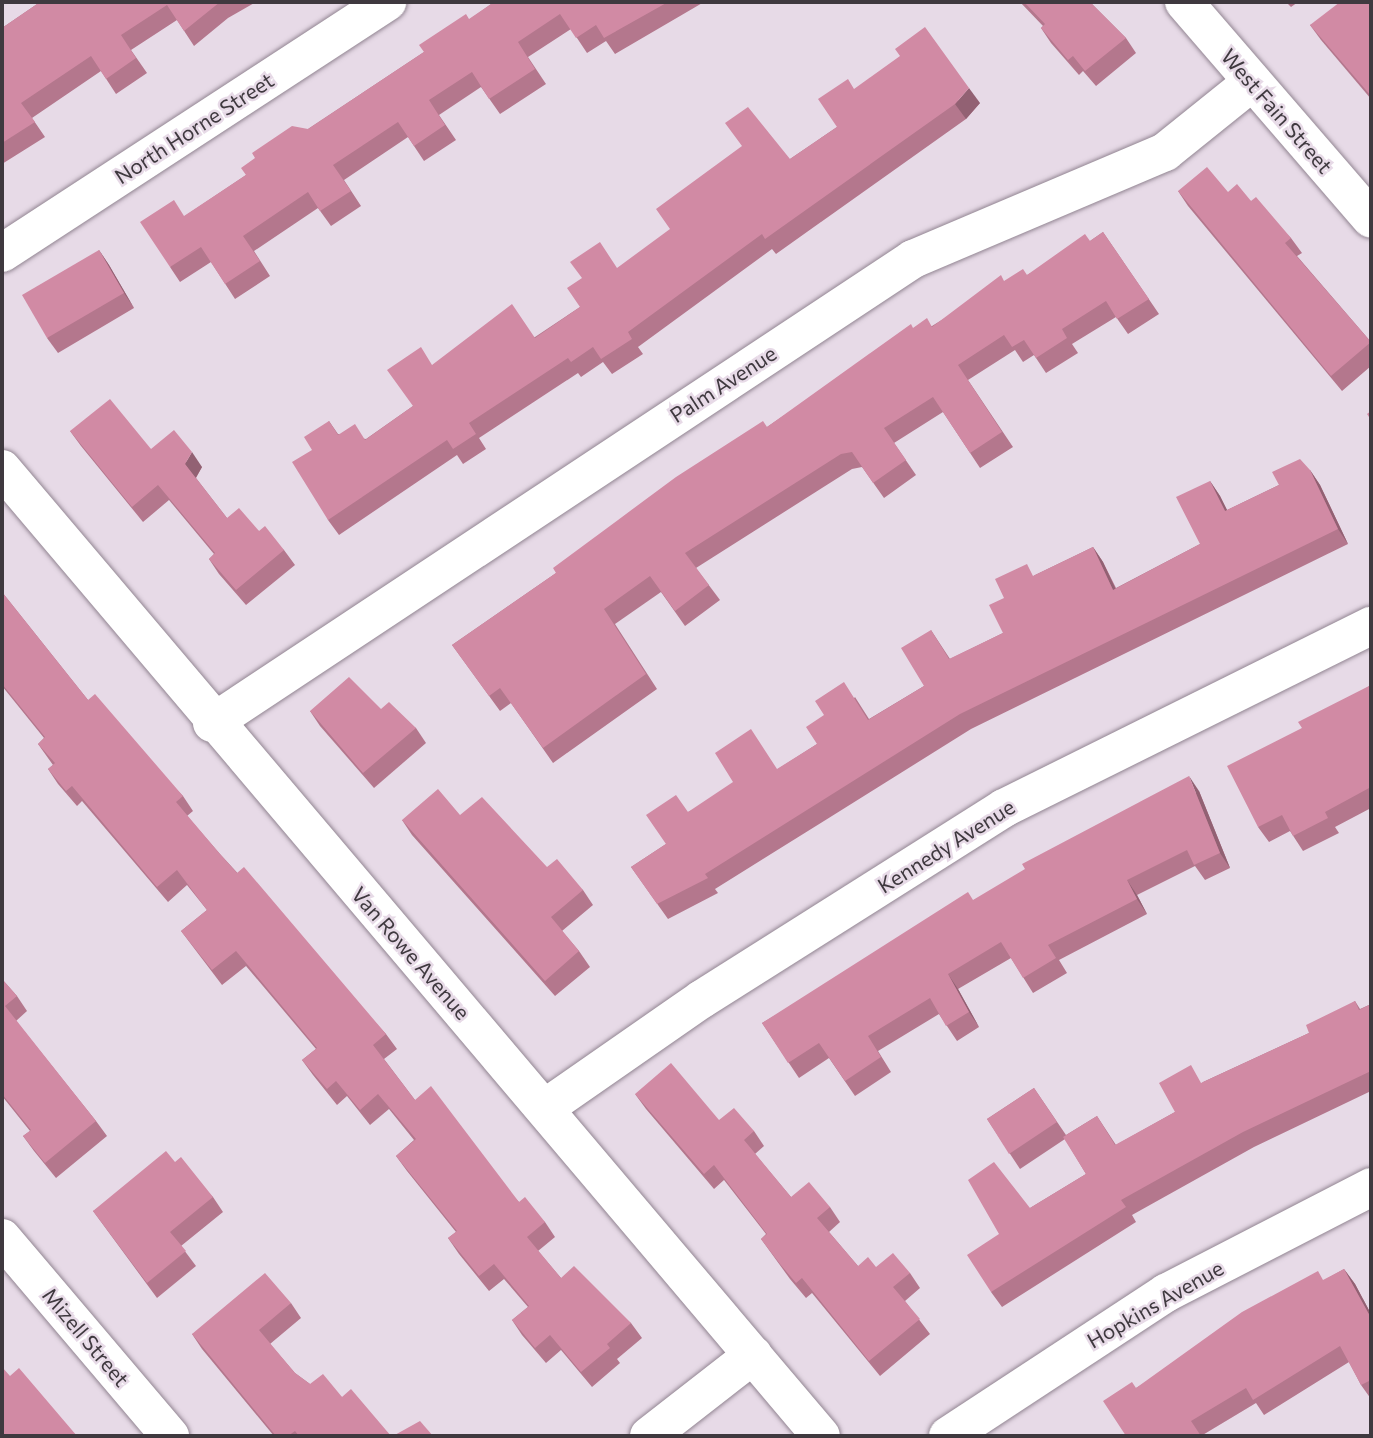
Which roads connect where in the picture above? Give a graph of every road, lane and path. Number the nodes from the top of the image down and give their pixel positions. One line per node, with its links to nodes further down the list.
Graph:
1 (387, 2): 5 (street, North Horne Street)
2 (1184, 2): 3 (street, West Fain Street)
3 (1252, 82): 4 (street, West Fain Street); 8 (street, Palm Avenue)
4 (1371, 219)
5 (2, 253)
6 (2, 469): 8 (street, Van Rowe Avenue)
7 (1371, 626): 9 (street, Kennedy Avenue)
8 (212, 723): 9 (street, Van Rowe Avenue)
9 (545, 1108): 12 (street, Van Rowe Avenue)
10 (1371, 1187): 16 (street, Hopkins Avenue)
11 (2, 1238): 13 (street, Mizell Street)
12 (753, 1355): 14 (street); 15 (street, Van Rowe Avenue)
13 (170, 1436)
14 (649, 1436)
15 (821, 1436)
16 (948, 1436)

